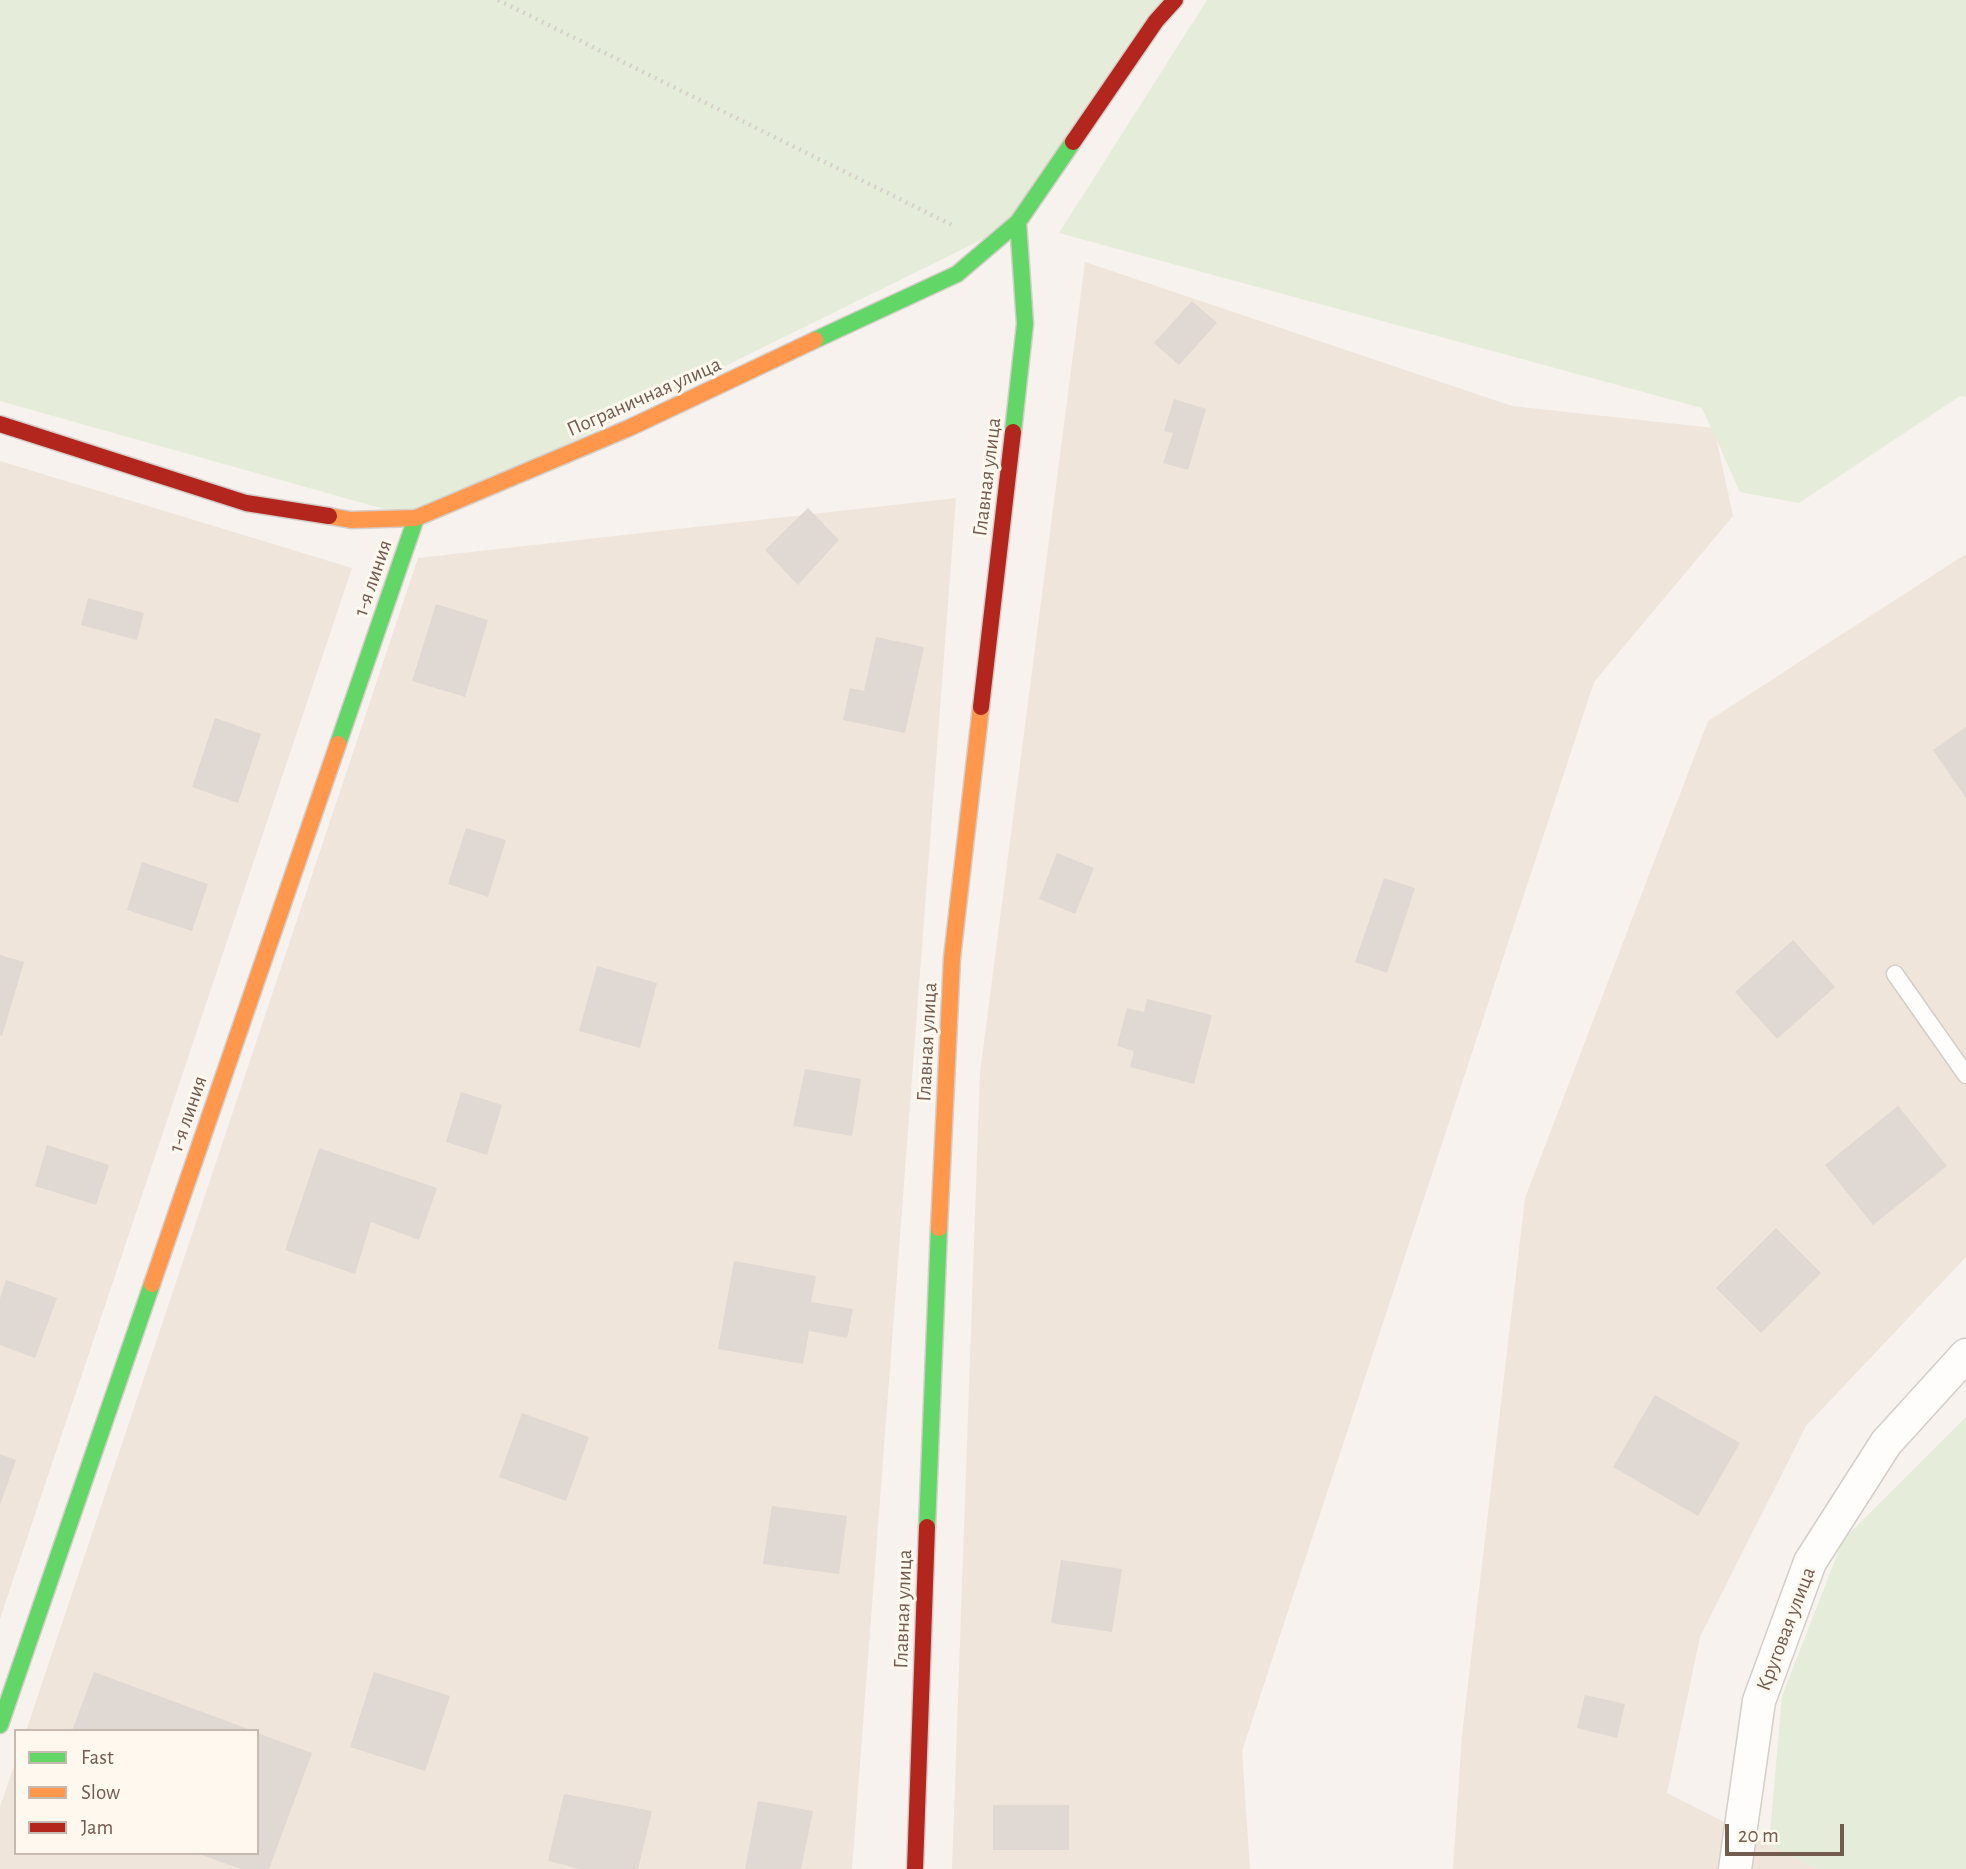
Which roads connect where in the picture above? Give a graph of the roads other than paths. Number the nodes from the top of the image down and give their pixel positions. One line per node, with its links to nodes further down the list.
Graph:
1 (1175, 0): 2 (street, Пограничная улица)
2 (1018, 222): 4 (street, Пограничная улица); 9 (street, Главная улица)
3 (0, 424): 4 (street, Пограничная улица)
4 (416, 518): 8 (street, 1-я линия)
5 (1895, 974): 6 (lane)
6 (1966, 1075)
7 (1966, 1355): 10 (street, Круговая улица)
8 (0, 1724)
9 (915, 1869)
10 (1735, 1869)

